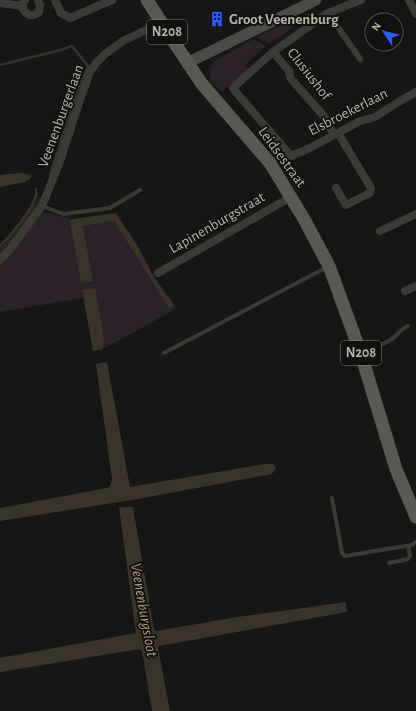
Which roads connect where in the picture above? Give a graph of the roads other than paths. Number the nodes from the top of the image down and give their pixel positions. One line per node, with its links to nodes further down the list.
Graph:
1 (38, 0): 9 (street)
2 (55, 0): 3 (street)
3 (112, 0)
4 (147, 0): 12 (main road, Leidsestraat / N208)
5 (316, 0): 15 (main road)
6 (360, 0): 10 (street, Clusiushof)
7 (409, 0): 11 (street)
8 (0, 3): 9 (street)
9 (24, 3)
10 (328, 13): 13 (street, Clusiushof); 14 (street)
11 (416, 14)
12 (161, 22): 15 (main road, Leidsestraat / N208); 22 (street, Veenenburgerlaan)
13 (273, 52): 17 (street, Clusiushof); 18 (street, Clusiushof)
14 (360, 59)
15 (187, 63): 21 (main road, Leidsestraat / N208)
16 (416, 92): 17 (street, Elsbroekerlaan)
17 (336, 134): 18 (street, Elsbroekerlaan); 19 (street, Clusiushof)
18 (292, 156)
19 (336, 188)
20 (140, 190): 22 (lane)
21 (291, 197): 26 (main road, Leidsestraat / N208); 27 (street, Lapinenburgstraat)
22 (42, 206): 25 (street, Veenenburgerlaan)
23 (416, 214): 24 (street)
24 (380, 231)
25 (0, 260)
26 (330, 266): 31 (main road, Leidsestraat / N208); 32 (lane)
27 (158, 273)
28 (416, 286): 29 (street)
29 (405, 291)
30 (408, 326): 31 (lane)
31 (360, 351): 34 (main road, Leidsestraat / N208)
32 (164, 353)
33 (332, 498): 36 (lane)
34 (416, 517)
35 (416, 542): 36 (lane)
36 (408, 546): 37 (lane)
37 (388, 563)

